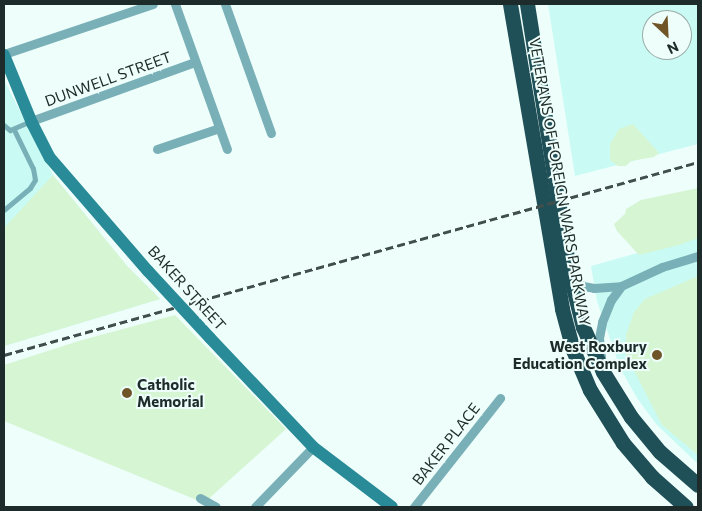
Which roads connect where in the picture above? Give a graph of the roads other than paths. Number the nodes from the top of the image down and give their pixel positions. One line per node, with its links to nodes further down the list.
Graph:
1 (153, 4): 6 (street)
2 (175, 4): 7 (street)
3 (225, 4): 12 (street)
4 (510, 4): 28 (highway, VETERANS OF FOREIGN WARS PARKWAY)
5 (527, 4): 17 (highway, VETERANS OF FOREIGN WARS PARKWAY)
6 (4, 54): 8 (street, BAKER STREET)
7 (195, 62): 8 (street, DUNWELL STREET); 10 (street)
8 (31, 121): 11 (lane); 21 (street, BAKER STREET, bridge)
9 (4, 126): 11 (lane)
10 (219, 128): 13 (street); 14 (street)
11 (14, 130): 15 (lane)
12 (271, 133)
13 (157, 149)
14 (227, 149)
15 (4, 210)
16 (698, 256): 18 (street)
17 (571, 278): 18 (street); 19 (highway, VETERANS OF FOREIGN WARS PARKWAY)
18 (622, 286): 19 (street)
19 (603, 372): 22 (highway, VETERANS OF FOREIGN WARS PARKWAY)
20 (500, 398): 27 (street, BAKER PLACE)
21 (314, 448): 25 (street); 26 (street, BAKER STREET)
22 (698, 485)
23 (200, 498): 24 (street)
24 (216, 507)
25 (255, 507)
26 (392, 507)
27 (414, 507)
28 (686, 507)

